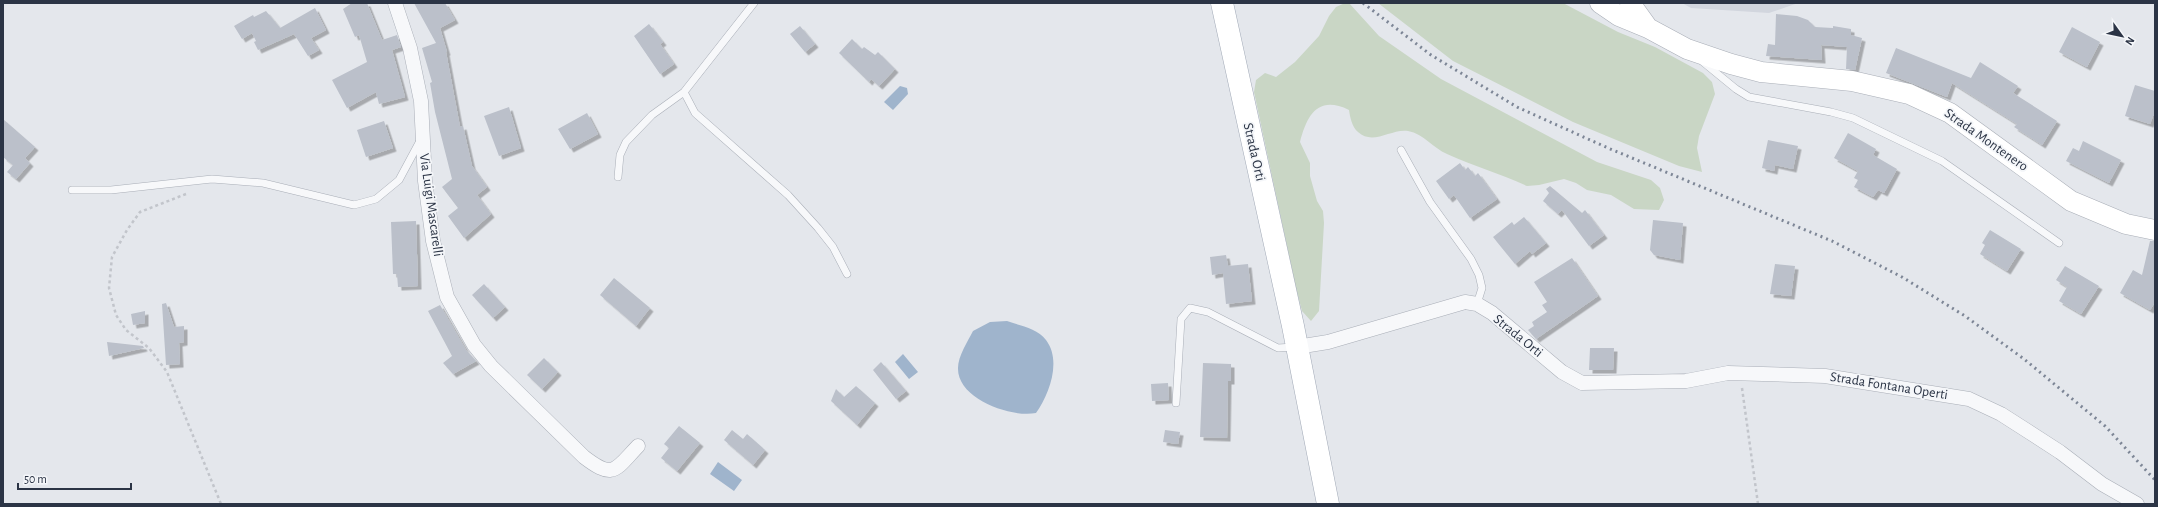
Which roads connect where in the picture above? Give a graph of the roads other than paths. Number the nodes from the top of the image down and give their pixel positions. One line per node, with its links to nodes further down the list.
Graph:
1 (395, 3): 9 (street, Via Luigi Mascarelli)
2 (754, 3): 8 (lane)
3 (1222, 3): 17 (main road, Strada Orti)
4 (1600, 3): 6 (main road, Strada Montenero)
5 (1630, 3): 6 (main road, Strada Montenero)
6 (1648, 28): 7 (main road, Strada Montenero)
7 (1687, 49): 13 (main road, Strada Montenero); 14 (lane)
8 (684, 92): 11 (lane); 15 (lane)
9 (423, 138): 12 (lane); 20 (street, Via Luigi Mascarelli)
10 (1400, 150): 16 (lane)
11 (618, 177)
12 (72, 190)
13 (2155, 230)
14 (2059, 243)
15 (847, 274)
16 (1477, 304): 17 (street); 18 (street, Strada Orti)
17 (1297, 347): 19 (lane); 21 (main road, Strada Orti)
18 (1740, 375): 22 (street, Strada Fontana Operti)
19 (1176, 403)
20 (638, 446)
21 (1328, 504)
22 (2137, 504)

